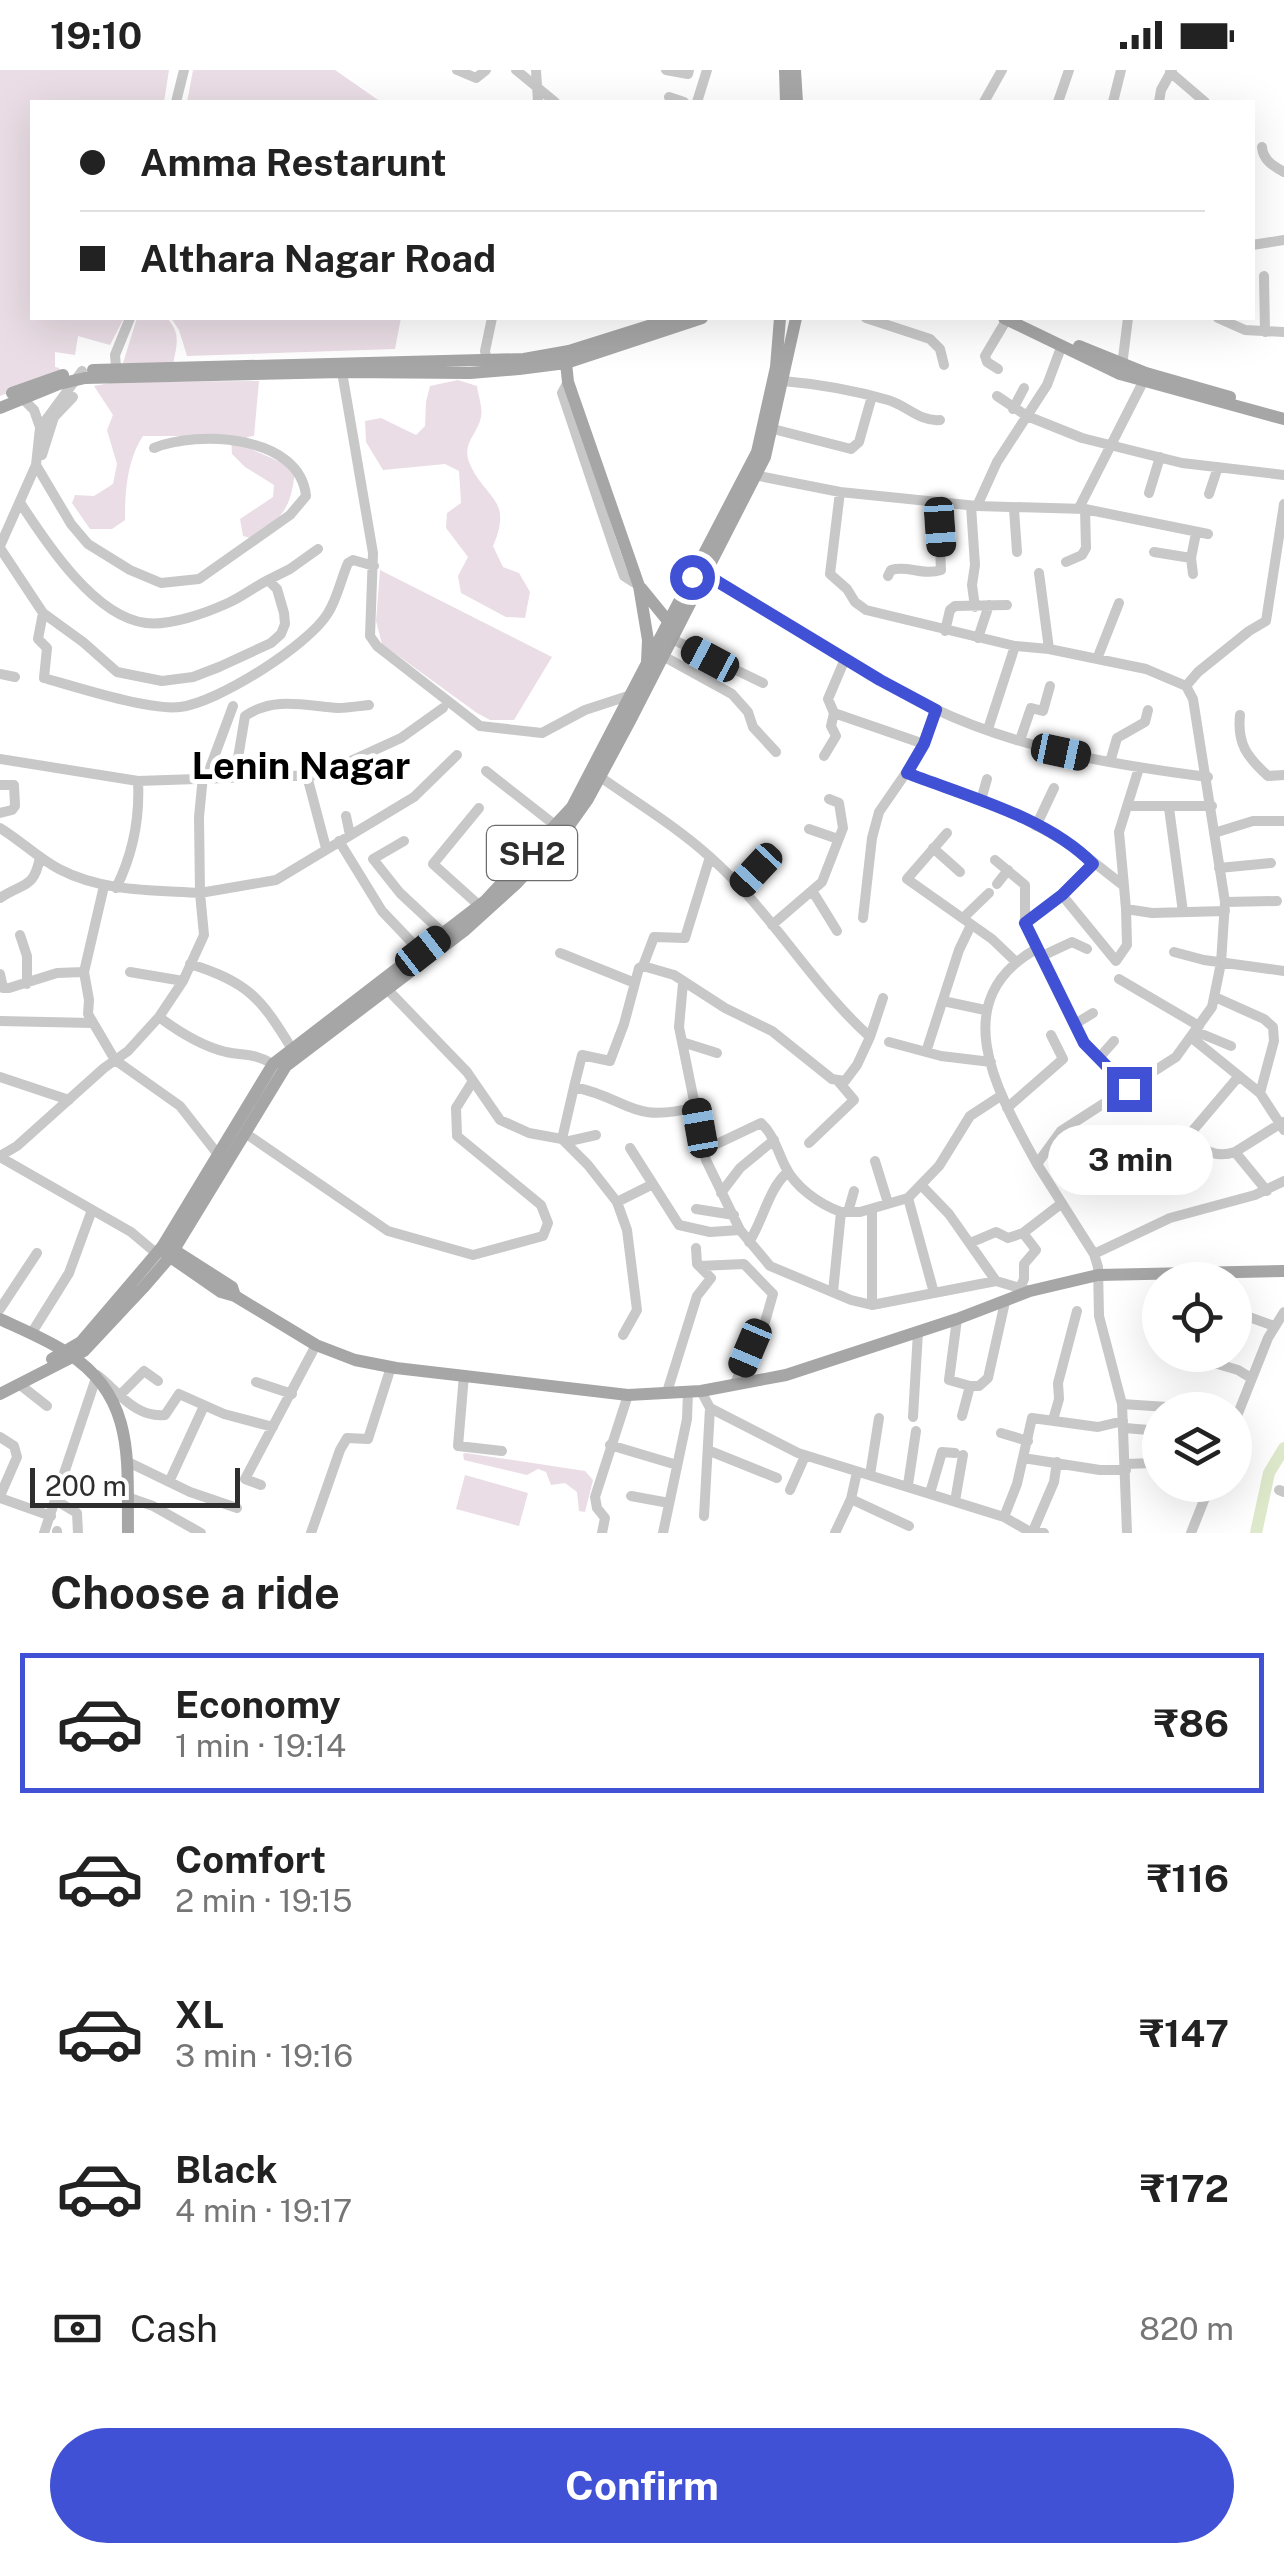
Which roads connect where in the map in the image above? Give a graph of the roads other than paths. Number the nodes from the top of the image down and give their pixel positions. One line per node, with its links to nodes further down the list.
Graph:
1 (184, 70): 17 (street)
2 (457, 70): 3 (street)
3 (486, 70)
4 (516, 70): 15 (street)
5 (536, 70): 15 (street)
6 (666, 70): 7 (street)
7 (689, 70)
8 (707, 70): 21 (street)
9 (785, 70): 22 (main road)
10 (795, 70): 23 (main road)
11 (1002, 70): 24 (street)
12 (1069, 70): 25 (street)
13 (1121, 70): 26 (street)
14 (1171, 71): 27 (street); 28 (street)
15 (537, 86): 18 (street); 19 (street)
16 (669, 96): 20 (street)
17 (176, 100)
18 (538, 100)
19 (553, 100)
20 (679, 100)
21 (697, 100)
22 (786, 100)
23 (796, 100)
24 (985, 100)
25 (1059, 100)
26 (1114, 100)
27 (1160, 100)
28 (1204, 100)
29 (1262, 147): 30 (street)
30 (1284, 172)
31 (1284, 240): 32 (street)
32 (1255, 245)
33 (1264, 276): 46 (street)
34 (129, 320): 53 (street)
35 (492, 320): 50 (street)
36 (668, 320): 49 (main road)
37 (695, 320): 49 (main road)
38 (780, 320): 57 (main road)
39 (795, 320): 57 (main road)
40 (872, 320): 52 (street)
41 (1004, 320): 54 (street)
42 (1009, 320): 48 (main road)
43 (1027, 320): 55 (main road)
44 (1128, 320): 55 (street)
45 (1222, 320): 46 (street)
46 (1265, 332): 47 (street)
47 (1284, 332)
48 (1062, 345): 55 (main road); 70 (street)
49 (564, 358): 50 (main road); 51 (main road); 59 (main road)
50 (487, 362): 53 (main road)
51 (549, 365): 56 (main road); 59 (main road)
52 (944, 365)
53 (116, 367): 58 (main road)
54 (998, 369)
55 (1121, 369): 60 (main road); 61 (main road)
56 (342, 372): 58 (main road); 97 (street)
57 (780, 374): 63 (street); 74 (main road); 80 (main road)
58 (82, 376): 65 (main road); 66 (main road); 73 (street); 78 (street)
59 (568, 382): 103 (main road)
60 (1143, 382): 61 (main road); 75 (street)
61 (1178, 387): 69 (main road); 71 (main road)
62 (1024, 388): 68 (street)
63 (872, 396): 72 (street); 74 (street)
64 (998, 396): 68 (street)
65 (0, 398)
66 (22, 398): 67 (main road); 73 (street)
67 (0, 408)
68 (1013, 409): 70 (street)
69 (1284, 411)
70 (1027, 416): 75 (street); 88 (street)
71 (1284, 418)
72 (940, 420)
73 (40, 428): 78 (street)
74 (773, 429): 80 (main road)
75 (1113, 446): 77 (street); 89 (street)
76 (154, 448): 78 (street)
77 (1160, 457): 79 (street); 83 (street)
78 (36, 465): 86 (street)
79 (1218, 468): 81 (street); 84 (street)
80 (751, 474): 82 (street); 98 (main road)
81 (1284, 475)
82 (840, 492): 85 (street); 110 (street)
83 (1149, 493)
84 (1209, 494)
85 (938, 502): 88 (street); 101 (street)
86 (21, 504): 91 (street); 102 (street)
87 (1284, 504): 122 (street)
88 (974, 506): 90 (street); 107 (street)
89 (1082, 508): 90 (street); 95 (street); 96 (street)
90 (1014, 509): 93 (street)
91 (0, 547): 108 (street)
92 (318, 549): 102 (street)
93 (1016, 552)
94 (1154, 552): 95 (street)
95 (1190, 558): 100 (street)
96 (1066, 562)
97 (374, 566): 108 (street); 123 (street)
98 (700, 571): 109 (main road); 115 (street)
99 (1039, 573): 113 (street)
100 (1193, 574)
101 (888, 576)
102 (268, 580): 108 (street)
103 (639, 586): 109 (main road); 117 (main road)
104 (1119, 603): 116 (street)
105 (1006, 604): 106 (street)
106 (989, 605): 107 (street); 111 (street)
107 (975, 607): 110 (street)
108 (43, 613)
109 (673, 631): 114 (main road); 117 (main road); 120 (street)
110 (944, 631): 111 (street)
111 (978, 638): 112 (street)
112 (1014, 646): 113 (street); 131 (street)
113 (1049, 649): 116 (street)
114 (663, 656): 134 (street); 142 (main road)
115 (845, 659): 127 (street); 129 (street)
116 (1097, 659): 122 (street)
117 (646, 668): 123 (main road)
118 (0, 674): 119 (street)
119 (15, 677)
120 (763, 684)
121 (1050, 686): 132 (street)
122 (1186, 686): 147 (street)
123 (631, 695): 142 (main road)
124 (370, 705): 145 (street)
125 (234, 706): 144 (street)
126 (443, 708): 146 (street)
127 (936, 710): 131 (street); 133 (street)
128 (1148, 710): 138 (street)
129 (834, 713): 133 (street); 136 (street)
130 (1240, 716): 143 (street)
131 (988, 729): 132 (street)
132 (1020, 740): 138 (street)
133 (924, 744): 141 (street)
134 (776, 752)
135 (456, 755): 167 (street)
136 (824, 756)
137 (0, 759): 149 (street)
138 (1110, 762): 139 (street)
139 (1139, 768): 147 (street); 154 (street)
140 (486, 771): 163 (street)
141 (907, 773): 153 (street); 194 (street)
142 (596, 774): 163 (main road); 175 (street)
143 (1284, 774)
144 (205, 776): 145 (street); 149 (street); 186 (street)
145 (234, 776): 146 (street)
146 (307, 776): 171 (street)
147 (1208, 777): 155 (street)
148 (987, 779): 153 (street)
149 (138, 780): 183 (street)
150 (0, 786): 158 (street)
151 (1054, 788): 161 (street)
152 (829, 799): 168 (street)
153 (980, 800): 161 (street)
154 (1127, 806): 157 (street); 182 (street)
155 (1212, 806): 157 (street); 166 (street)
156 (480, 808): 191 (street)
157 (1169, 808): 193 (street)
158 (0, 814)
159 (346, 816): 167 (street)
160 (1284, 821): 166 (street)
161 (1036, 826): 178 (street)
162 (0, 828): 174 (street)
163 (560, 829): 191 (main road)
164 (809, 829): 168 (street)
165 (947, 833): 172 (street)
166 (1214, 833): 179 (street)
167 (350, 835): 169 (street)
168 (838, 840): 185 (street)
169 (339, 841): 171 (street); 202 (street)
170 (404, 841): 199 (street)
171 (326, 848): 186 (street)
172 (933, 848): 181 (street); 195 (street)
173 (772, 852): 184 (street)
174 (40, 857): 183 (street); 188 (street)
175 (710, 857): 184 (street); 209 (street)
176 (995, 860): 180 (street)
177 (1272, 862): 179 (street)
178 (1093, 864): 182 (street); 187 (street)
179 (1219, 868): 190 (street)
180 (1008, 870): 195 (street); 196 (street)
181 (960, 872)
182 (1124, 886): 192 (street)
183 (110, 887): 186 (street); 211 (street)
184 (739, 888): 197 (street)
185 (814, 892): 197 (street); 198 (street)
186 (200, 893): 208 (street)
187 (1062, 895): 192 (street); 196 (street)
188 (0, 898)
189 (1278, 900): 190 (street)
190 (1225, 906): 193 (street); 207 (street)
191 (482, 909): 199 (main road, SH2); 219 (main road)
192 (1126, 909): 193 (street)
193 (1183, 912)
194 (863, 918)
195 (967, 921): 206 (street); 222 (street)
196 (1025, 923): 203 (street)
197 (772, 926): 231 (street)
198 (838, 931)
199 (444, 934): 202 (main road, SH2)
200 (20, 935): 218 (street)
201 (1087, 949): 203 (street)
202 (421, 952): 236 (main road, SH2)
203 (1040, 952): 206 (street); 228 (street)
204 (1174, 952): 207 (street)
205 (560, 954): 216 (street)
206 (1015, 961): 223 (street)
207 (1221, 963): 210 (street); 220 (street)
208 (190, 964): 215 (street); 236 (street)
209 (643, 966): 216 (street); 217 (street)
210 (1284, 971)
211 (84, 972): 218 (street); 227 (street)
212 (130, 972): 215 (street)
213 (0, 974): 218 (street)
214 (1120, 978): 229 (street)
215 (182, 981): 225 (street)
216 (634, 982): 247 (street)
217 (683, 983): 233 (street); 246 (street)
218 (27, 984)
219 (388, 990): 245 (street); 255 (main road)
220 (1215, 997): 229 (street); 249 (street)
221 (883, 998): 231 (street)
222 (943, 1001): 223 (street); 238 (street)
223 (986, 1010): 241 (street)
224 (1093, 1013): 228 (street)
225 (158, 1017): 240 (street); 242 (street)
226 (0, 1021): 227 (street)
227 (92, 1023): 240 (street)
228 (1075, 1024): 239 (street)
229 (1196, 1032): 235 (street); 243 (street); 248 (street)
230 (1051, 1035): 253 (street)
231 (870, 1037): 246 (street)
232 (1114, 1041): 239 (street)
233 (682, 1042): 237 (street); 252 (street)
234 (889, 1042): 238 (street)
235 (1231, 1046)
236 (292, 1049): 242 (main road, SH2)
237 (717, 1052)
238 (926, 1052): 241 (street)
239 (1099, 1058): 248 (street)
240 (115, 1060): 251 (street); 264 (street)
241 (991, 1062): 250 (street)
242 (274, 1064): 264 (main road, SH2)
243 (1239, 1076): 249 (street); 262 (street)
244 (0, 1077): 251 (street)
245 (474, 1081): 255 (street); 258 (street)
246 (838, 1081): 259 (street)
247 (574, 1087): 252 (street); 258 (street)
248 (1129, 1089): 266 (street)
249 (1260, 1093): 254 (street)
250 (1002, 1095): 253 (street); 270 (street)
251 (68, 1100): 263 (street)
252 (696, 1107): 261 (street)
253 (1007, 1108): 266 (street)
254 (1283, 1125): 262 (street)
255 (245, 1133): 264 (main road)
256 (596, 1135): 258 (street)
257 (774, 1140): 261 (street); 267 (street); 272 (street)
258 (564, 1141): 275 (street)
259 (809, 1143)
260 (630, 1148): 269 (street)
261 (704, 1150): 272 (street)
262 (1235, 1152): 271 (street)
263 (0, 1157): 280 (street)
264 (222, 1160): 288 (main road)
265 (875, 1162): 276 (street)
266 (1037, 1164): 277 (street)
267 (788, 1172): 281 (street); 285 (street)
268 (1284, 1181): 271 (street)
269 (653, 1184): 275 (street); 283 (street)
270 (922, 1186): 274 (street); 286 (street)
271 (1267, 1191): 290 (street)
272 (722, 1192): 282 (street)
273 (854, 1192): 281 (street)
274 (908, 1198): 276 (street); 299 (street)
275 (617, 1202): 311 (street)
276 (888, 1203): 279 (street)
277 (1062, 1203): 284 (street); 290 (street)
278 (696, 1209): 282 (street)
279 (872, 1209): 281 (street); 301 (street)
280 (92, 1210): 288 (street); 310 (street)
281 (845, 1212): 298 (street)
282 (734, 1215): 283 (street)
283 (740, 1230): 285 (street)
284 (1024, 1233): 286 (street); 297 (street)
285 (749, 1242): 298 (street)
286 (970, 1243): 296 (street)
287 (696, 1248): 291 (street)
288 (165, 1252): 312 (main road); 313 (main road); 314 (main road)
289 (37, 1253): 302 (street)
290 (1094, 1254): 294 (street)
291 (698, 1266): 325 (street); 328 (street)
292 (1284, 1271): 293 (main road)
293 (1252, 1274)
294 (1098, 1275): 295 (main road); 297 (main road); 334 (street)
295 (1142, 1275)
296 (996, 1281): 297 (street); 299 (street)
297 (1025, 1289): 300 (main road)
298 (833, 1292): 301 (street)
299 (934, 1293): 301 (street)
300 (1006, 1302): 307 (main road); 326 (street)
301 (872, 1305)
302 (0, 1308)
303 (1076, 1310): 342 (street)
304 (1284, 1312): 308 (street)
305 (1252, 1318): 308 (street)
306 (0, 1319): 310 (main road)
307 (957, 1319): 309 (main road); 326 (street)
308 (1274, 1326): 320 (street)
309 (918, 1332): 325 (main road); 340 (street)
310 (31, 1334): 314 (main road)
311 (624, 1336)
312 (97, 1339): 314 (main road); 318 (main road)
313 (316, 1345): 315 (main road); 331 (street)
314 (70, 1355): 316 (main road); 318 (main road); 323 (main road)
315 (391, 1367): 319 (main road); 387 (street)
316 (54, 1368): 318 (main road); 324 (main road)
317 (1241, 1372): 320 (street)
318 (97, 1375): 333 (street); 355 (main road); 372 (street)
319 (464, 1375): 332 (main road); 352 (street)
320 (1251, 1378): 329 (street)
321 (158, 1381): 333 (street)
322 (256, 1382): 331 (street)
323 (0, 1384)
324 (19, 1384): 330 (main road); 336 (street)
325 (734, 1385): 327 (main road)
326 (970, 1386): 339 (street)
327 (694, 1391): 328 (main road); 338 (street); 358 (street)
328 (667, 1392): 332 (main road)
329 (1246, 1392)
330 (0, 1394)
331 (292, 1394): 344 (street)
332 (628, 1395): 350 (street)
333 (119, 1396): 337 (street)
334 (1122, 1404): 335 (street); 343 (street)
335 (1142, 1405)
336 (47, 1406)
337 (204, 1406): 344 (street); 363 (street)
338 (710, 1408): 351 (street); 353 (street)
339 (962, 1416)
340 (913, 1417)
341 (879, 1418): 361 (street)
342 (1053, 1420): 343 (street); 349 (street)
343 (1124, 1424): 345 (street); 359 (street)
344 (273, 1427): 365 (street)
345 (1142, 1428)
346 (916, 1430): 364 (street)
347 (1001, 1433): 349 (street)
348 (0, 1437): 369 (street)
349 (1028, 1441): 354 (street)
350 (610, 1445): 358 (street); 388 (street)
351 (710, 1451): 362 (street); 378 (street)
352 (502, 1452)
353 (805, 1456): 360 (street); 366 (street)
354 (1023, 1458): 356 (street); 379 (street)
355 (126, 1461): 363 (street); 370 (main road)
356 (1057, 1462): 359 (street); 382 (street)
357 (1142, 1464): 359 (street)
358 (677, 1465): 375 (street)
359 (1126, 1466): 390 (street)
360 (857, 1472): 361 (street); 371 (street)
361 (870, 1475): 364 (street)
362 (776, 1478)
363 (169, 1482): 376 (street)
364 (908, 1484): 367 (street)
365 (261, 1485)
366 (790, 1490)
367 (930, 1493): 373 (street); 373 (street)
368 (631, 1496): 375 (street)
369 (0, 1497): 377 (street)
370 (127, 1497): 385 (main road); 386 (street)
371 (851, 1499): 380 (street); 381 (street)
372 (58, 1501): 377 (street); 384 (street)
373 (955, 1501): 379 (street)
374 (1203, 1502): 391 (street)
375 (669, 1503): 389 (street)
376 (236, 1508)
377 (51, 1516): 383 (street)
378 (704, 1516)
379 (1004, 1517): 382 (street)
380 (908, 1526)
381 (839, 1531)
382 (1036, 1532)
383 (44, 1533)
384 (78, 1533)
385 (128, 1533)
386 (201, 1533)
387 (311, 1533)
388 (602, 1533)
389 (662, 1533)
390 (1127, 1533)
391 (1191, 1533)

